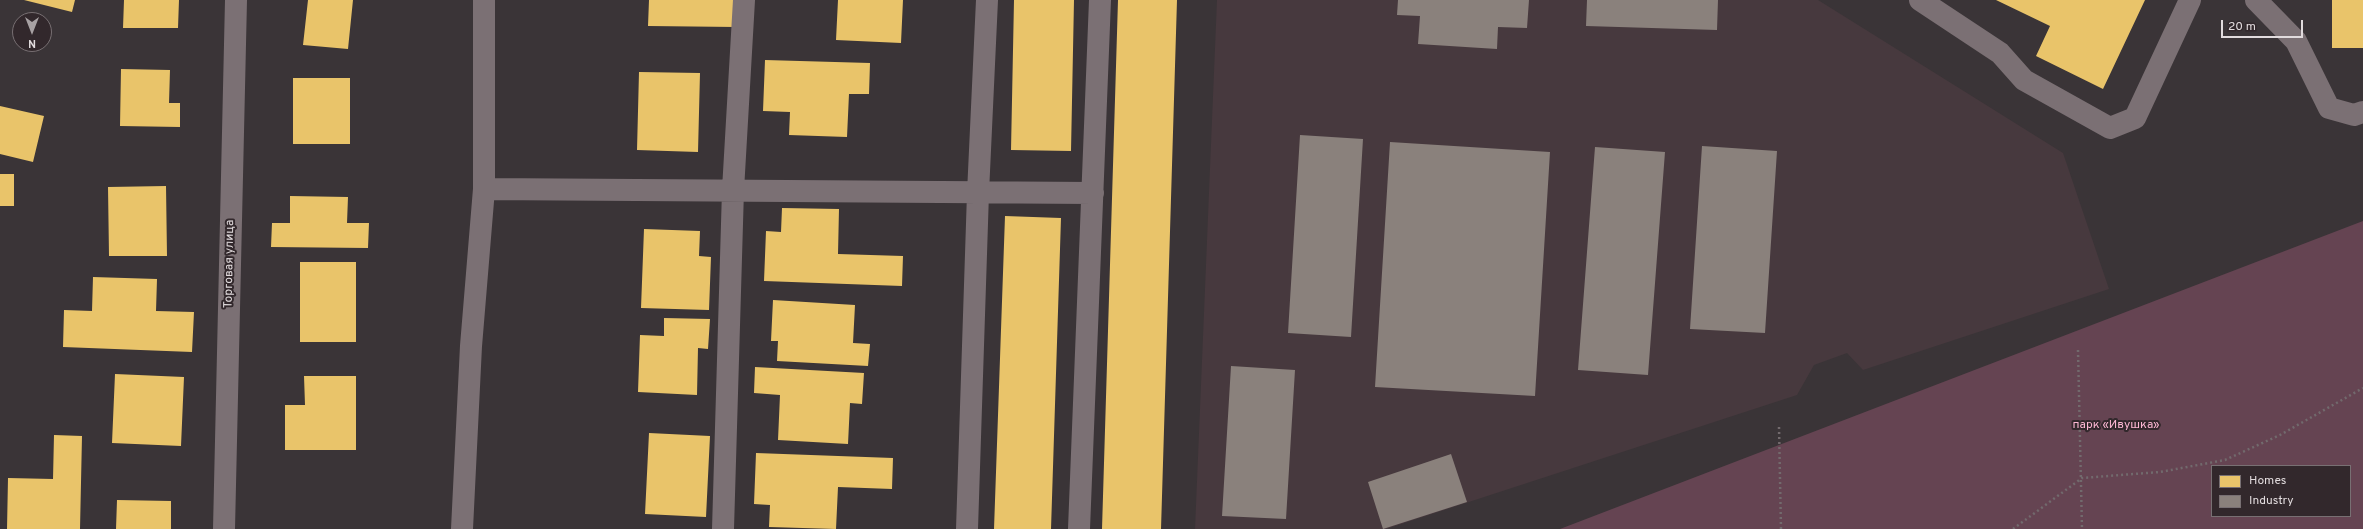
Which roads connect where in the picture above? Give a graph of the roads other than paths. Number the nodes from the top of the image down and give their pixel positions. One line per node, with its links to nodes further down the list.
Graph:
1 (236, 0): 14 (street, Торговая улица)
2 (484, 0): 10 (street)
3 (744, 0): 11 (street)
4 (987, 0): 12 (street)
5 (1100, 0): 13 (street)
6 (1920, 0): 7 (street)
7 (2190, 0)
8 (2256, 0): 9 (street)
9 (2363, 112)
10 (484, 189): 11 (street); 15 (street)
11 (733, 190): 12 (street); 16 (street)
12 (978, 192): 13 (street); 17 (street)
13 (1093, 193): 18 (street)
14 (224, 529)
15 (462, 529)
16 (723, 529)
17 (967, 529)
18 (1079, 529)

